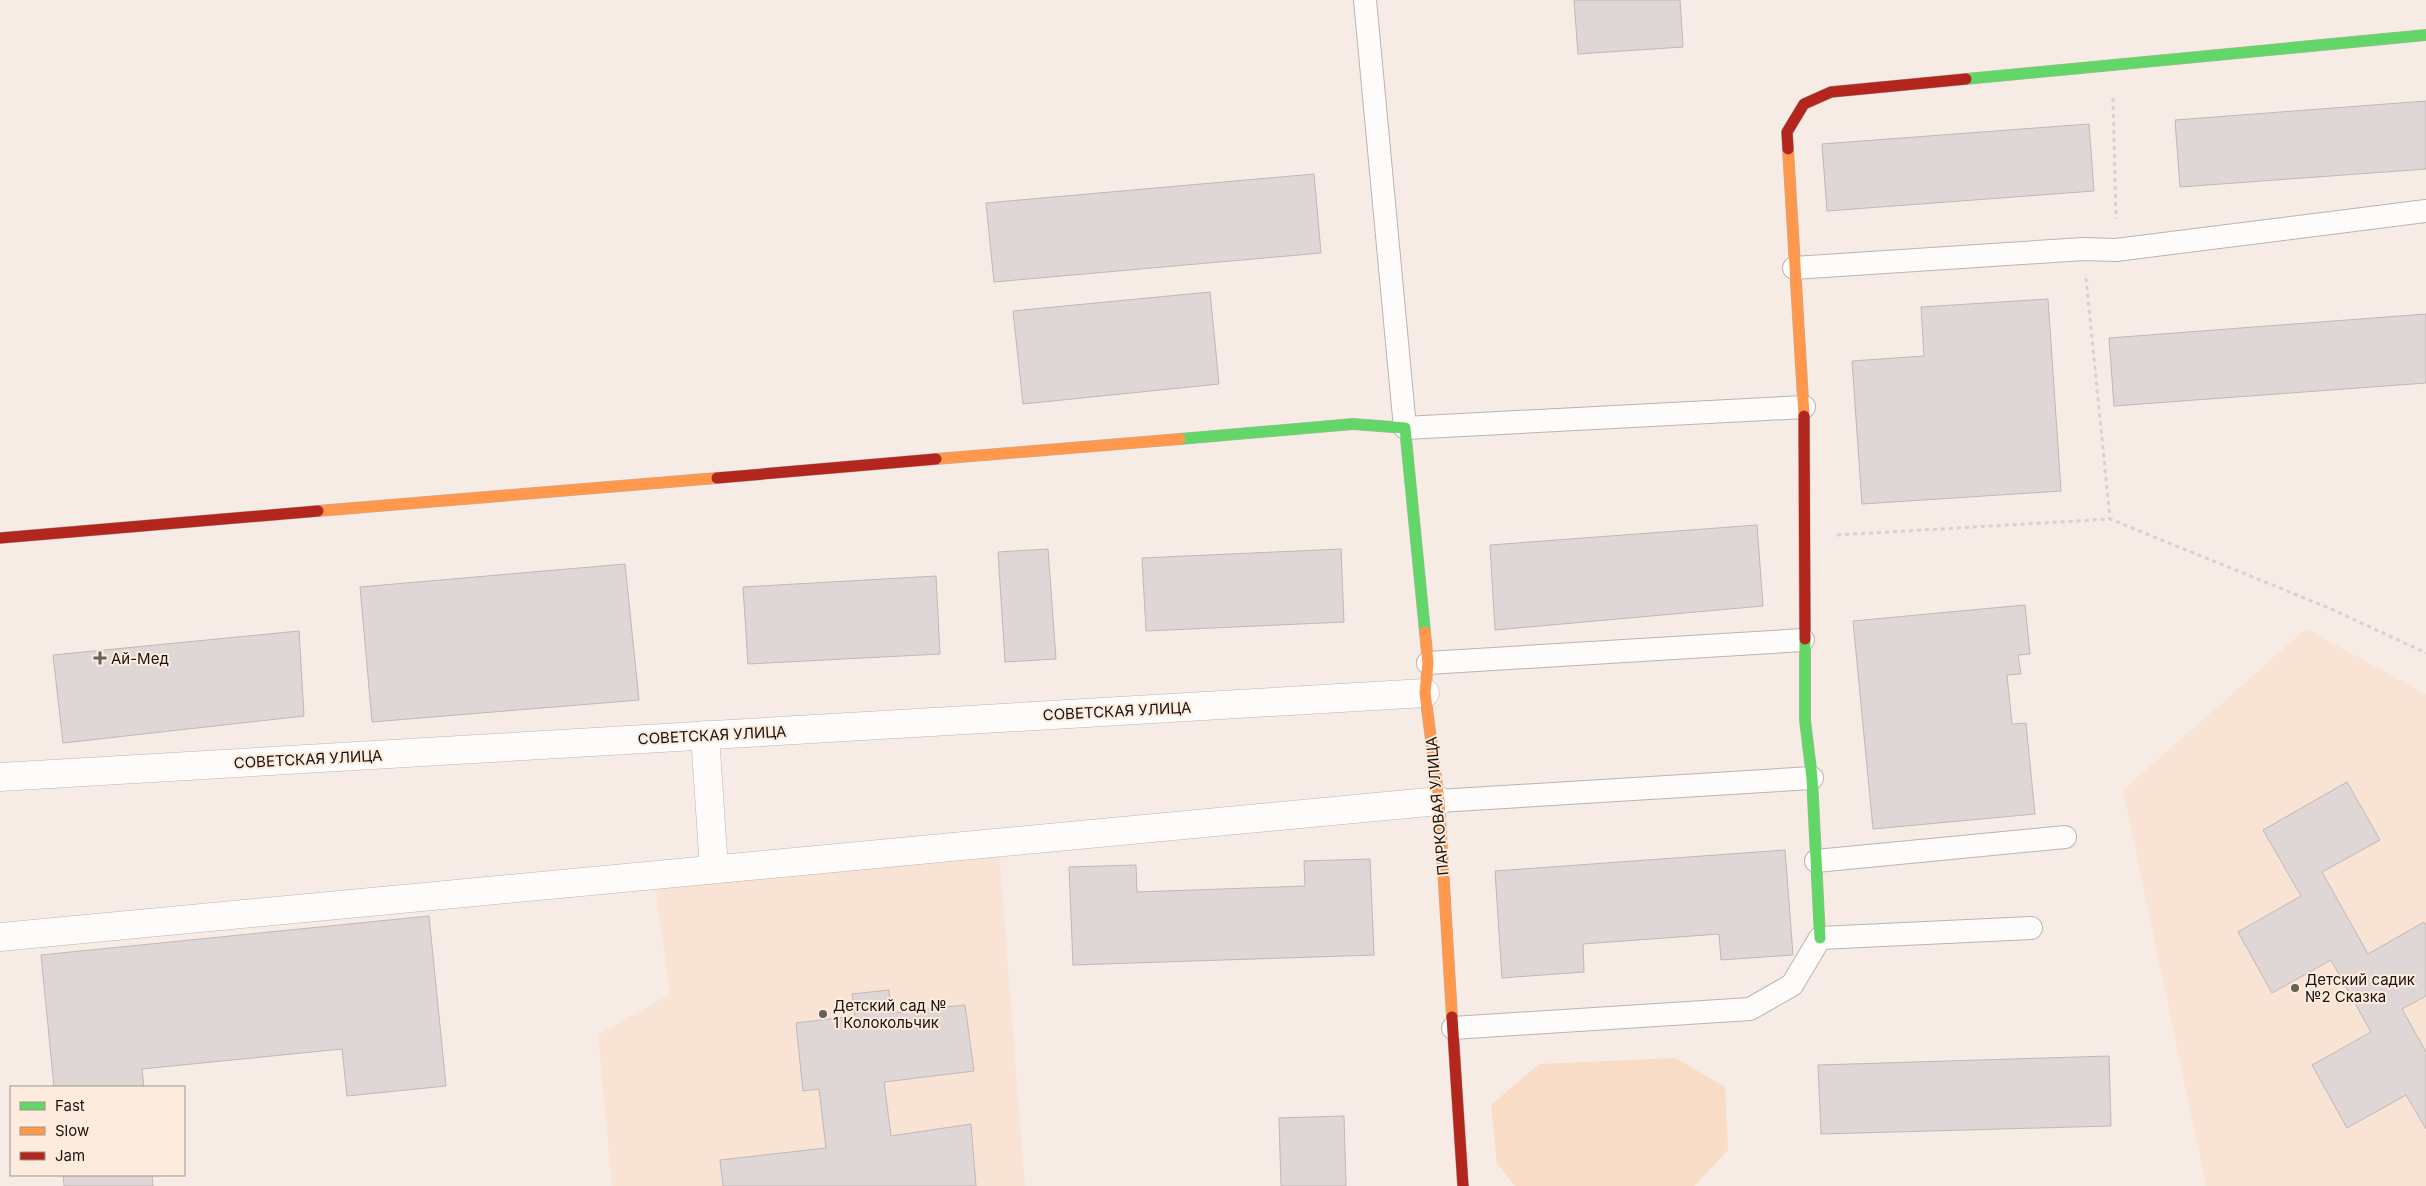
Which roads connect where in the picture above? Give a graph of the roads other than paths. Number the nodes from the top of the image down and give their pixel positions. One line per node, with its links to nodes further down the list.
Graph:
1 (1365, 0): 6 (lane)
2 (2426, 35): 4 (street)
3 (2426, 211): 4 (lane)
4 (1794, 268): 5 (street)
5 (1804, 407): 6 (lane); 8 (street)
6 (1405, 428): 7 (street); 9 (street, ПАРКОВАЯ УЛИЦА)
7 (0, 538)
8 (1803, 640): 9 (lane); 13 (street)
9 (1428, 663): 10 (street, ПАРКОВАЯ УЛИЦА)
10 (1425, 693): 11 (street, СОВЕТСКАЯ УЛИЦА); 14 (street, ПАРКОВАЯ УЛИЦА)
11 (705, 736): 12 (street, СОВЕТСКАЯ УЛИЦА); 17 (street)
12 (0, 777)
13 (1812, 778): 14 (lane); 16 (street)
14 (1439, 801): 17 (street); 21 (street, ПАРКОВАЯ УЛИЦА)
15 (2066, 837): 16 (lane)
16 (1816, 861): 20 (street)
17 (714, 869): 19 (street)
18 (2031, 928): 20 (lane)
19 (0, 937)
20 (1820, 938): 21 (lane)
21 (1453, 1028): 22 (street, ПАРКОВАЯ УЛИЦА)
22 (1463, 1186)

